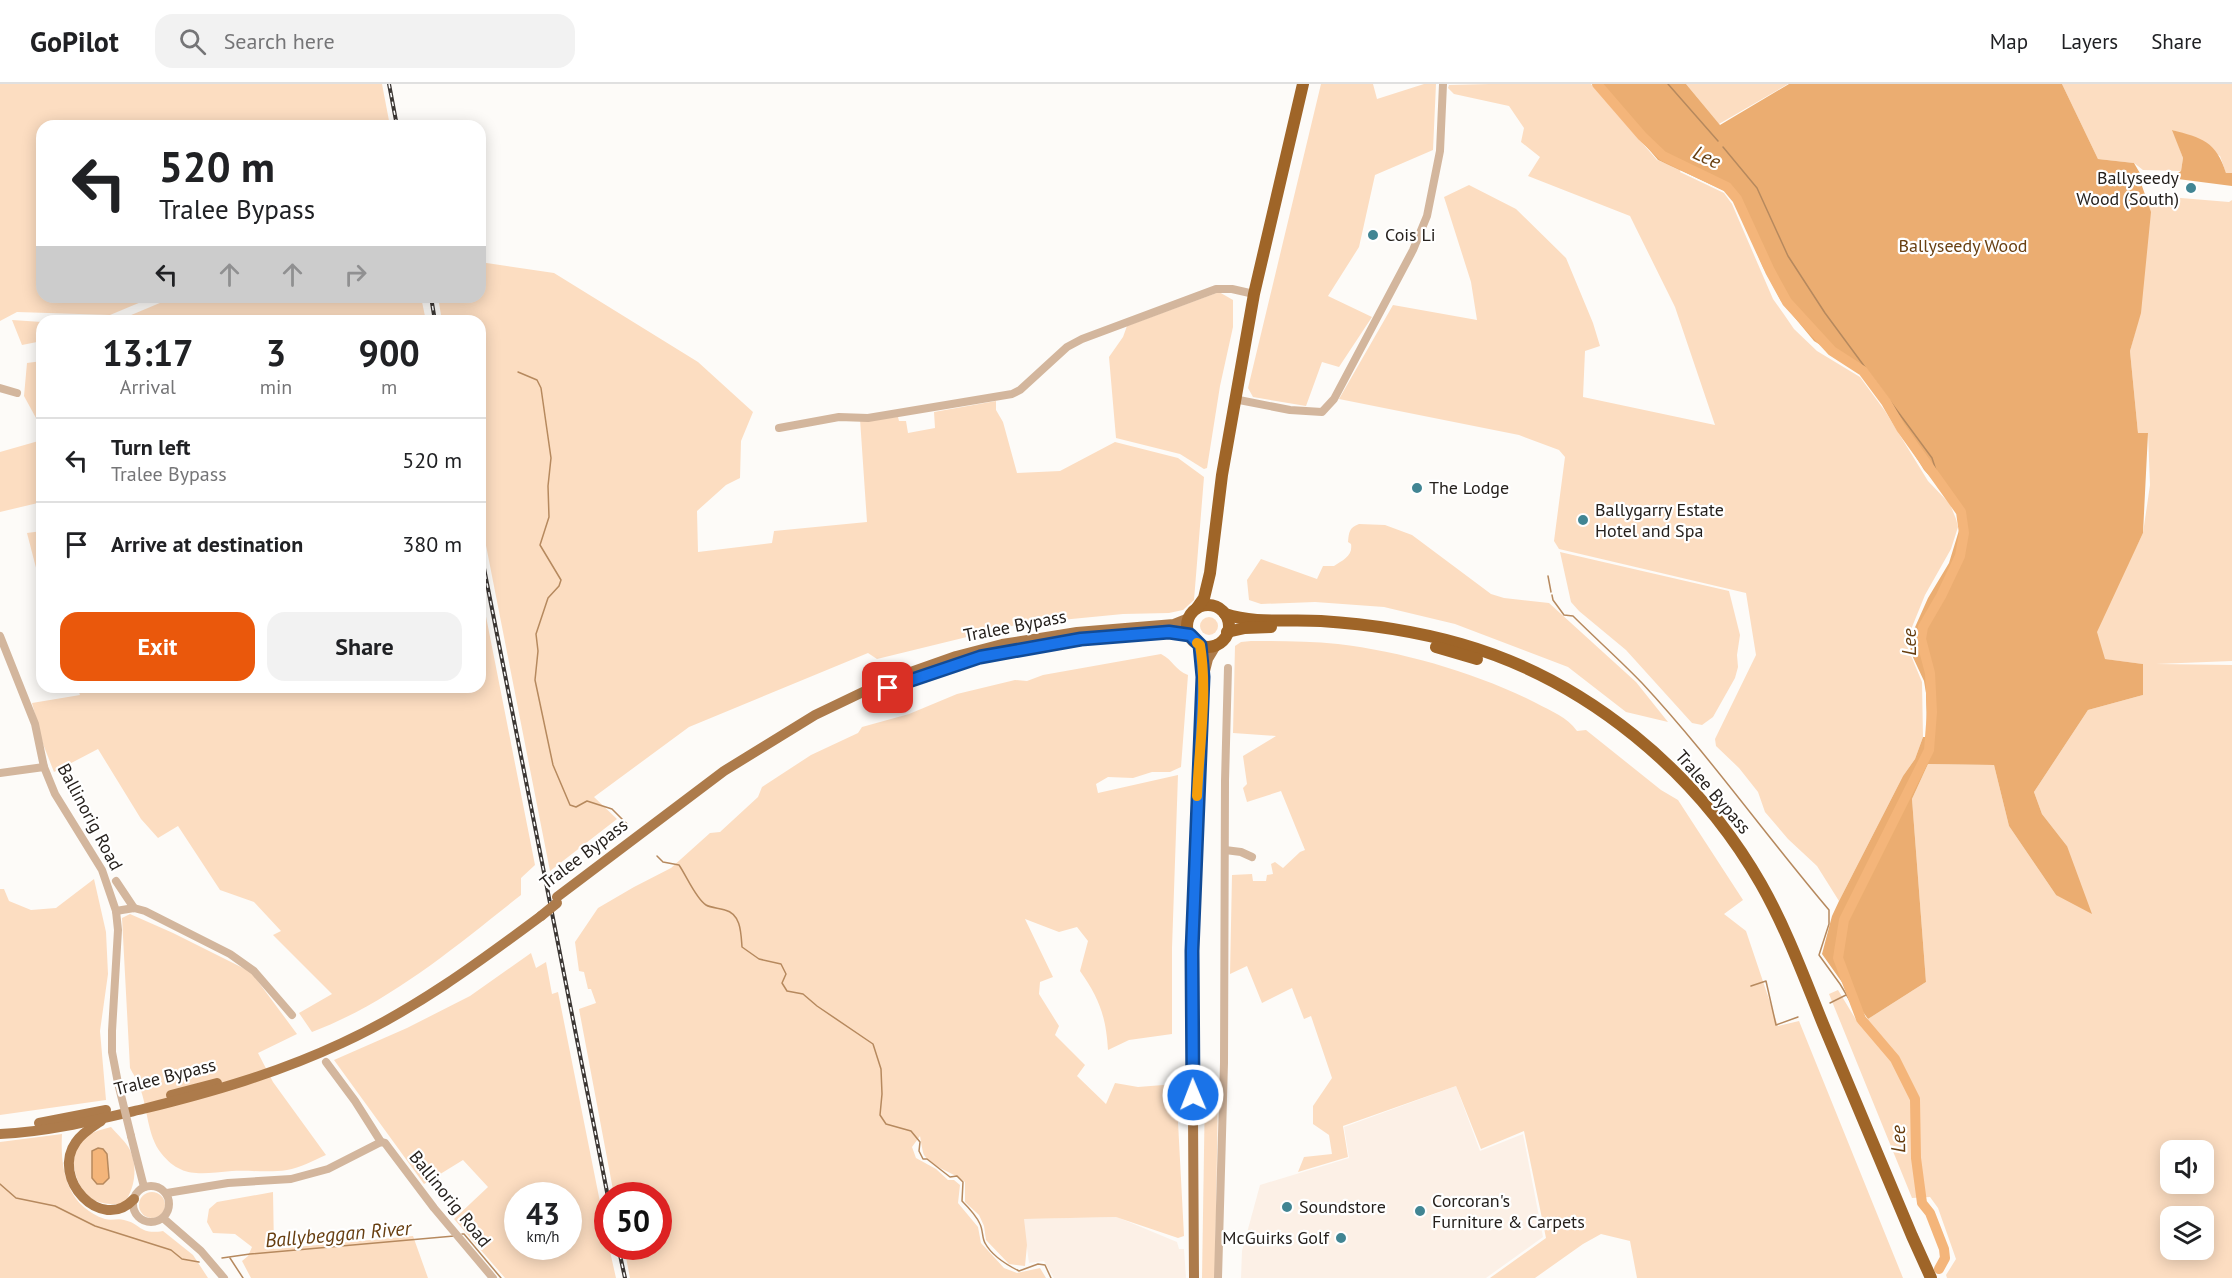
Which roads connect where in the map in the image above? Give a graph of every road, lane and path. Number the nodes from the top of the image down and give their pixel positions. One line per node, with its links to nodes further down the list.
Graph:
1 (1303, 84): 3 (highway)
2 (1443, 84): 6 (street)
3 (1254, 294): 6 (highway); 7 (street)
4 (0, 388): 5 (street)
5 (17, 393)
6 (1234, 399): 8 (highway)
7 (779, 428)
8 (1210, 573): 9 (highway); 10 (highway)
9 (1221, 610): 10 (highway); 11 (highway); 37 (highway, Tralee Bypass)
10 (1193, 613): 12 (highway); 23 (main road, Tralee Bypass)
11 (1227, 632): 14 (highway); 37 (highway, Tralee Bypass)
12 (1190, 635): 15 (highway); 23 (main road, Tralee Bypass)
13 (0, 636): 18 (street, Ballinorig Road)
14 (1217, 644): 15 (highway); 17 (main road)
15 (1200, 645): 17 (main road)
16 (1228, 668): 20 (street)
17 (1203, 677): 40 (main road)
18 (44, 767): 19 (street); 25 (street, Ballinorig Road)
19 (0, 773)
20 (1225, 850): 21 (street); 41 (street)
21 (1252, 857)
22 (116, 881): 24 (street)
23 (557, 900): 26 (main road, Tralee Bypass, bridge)
24 (134, 908): 25 (street); 27 (street)
25 (116, 911): 33 (street, Ballinorig Road, bridge)
26 (541, 913): 29 (main road, Tralee Bypass); 30 (main road, Tralee Bypass)
27 (292, 1015)
28 (326, 1062): 32 (street, Ballinorig Road)
29 (106, 1118): 31 (main road, Tralee Bypass); 35 (main road)
30 (0, 1127)
31 (0, 1134)
32 (381, 1142): 34 (street); 39 (street, Ballinorig Road)
33 (144, 1186): 34 (street); 35 (street)
34 (167, 1193): 36 (street)
35 (134, 1198): 36 (street)
36 (164, 1218): 38 (street)
37 (1926, 1274)
38 (224, 1278)
39 (493, 1278)
40 (1194, 1278)
41 (1218, 1278)

